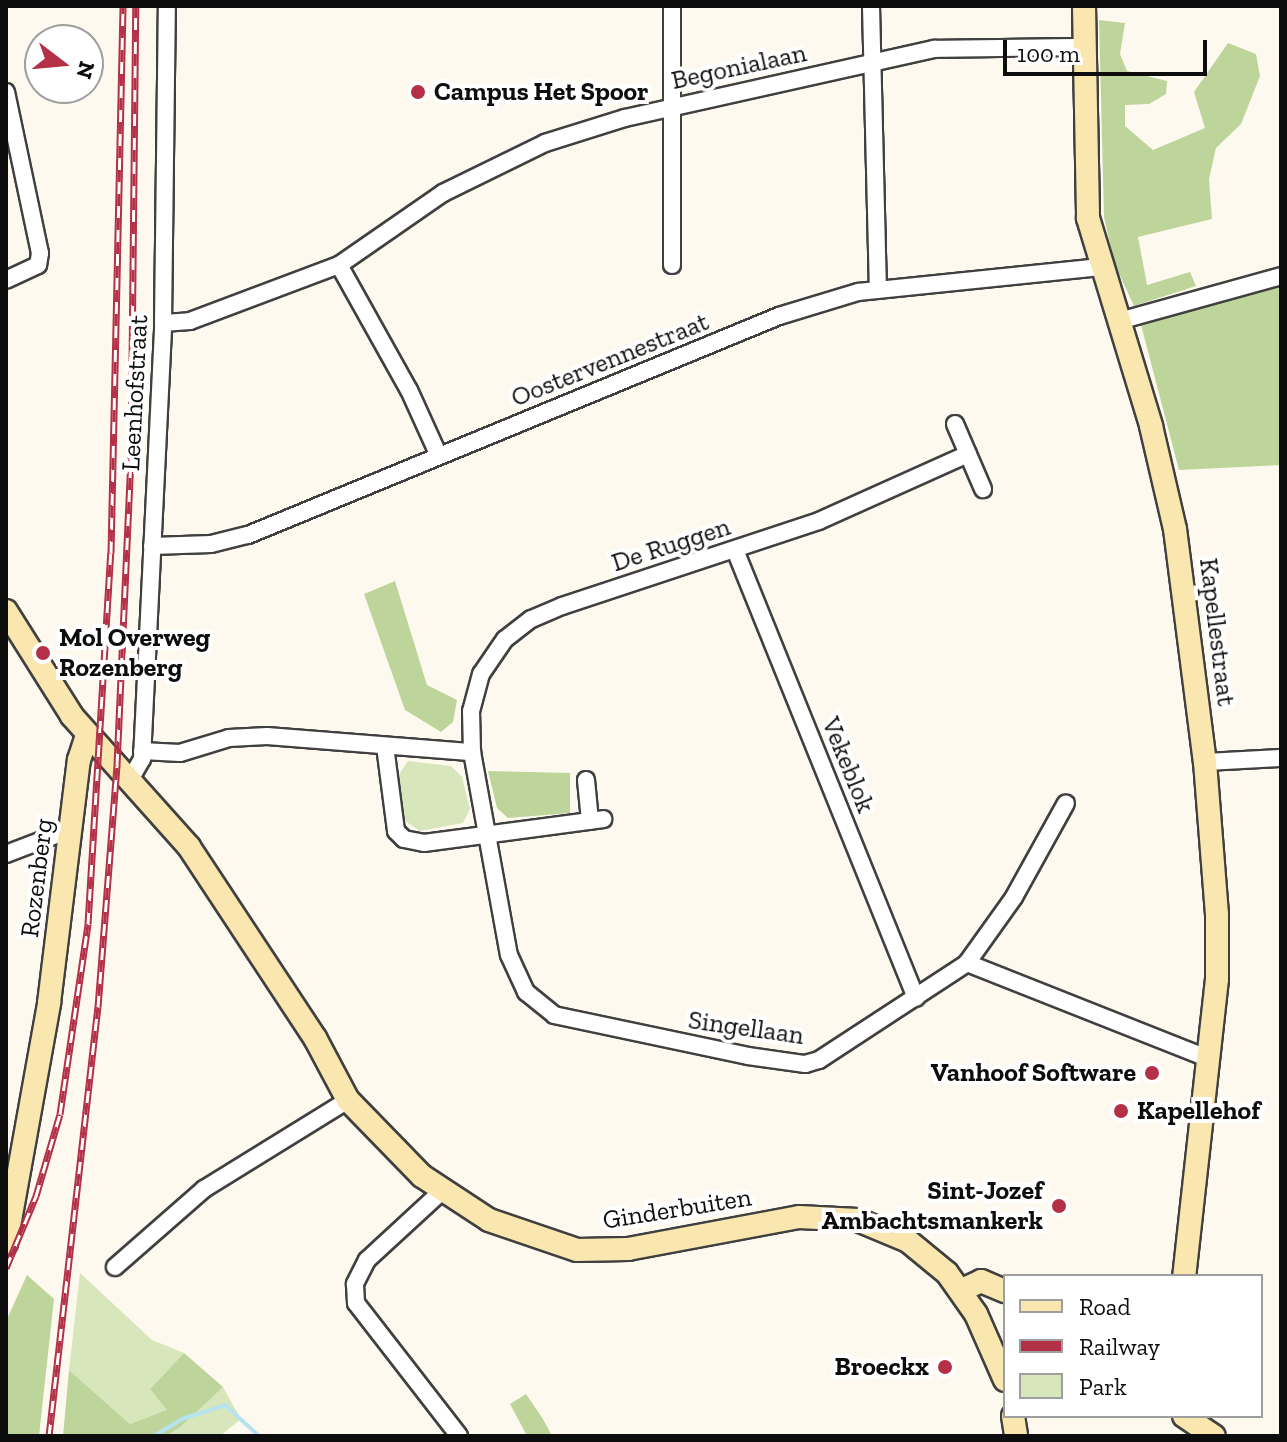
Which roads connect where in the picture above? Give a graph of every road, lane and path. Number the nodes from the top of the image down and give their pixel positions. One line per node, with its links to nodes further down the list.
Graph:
1 (167, 6): 16 (street, Leenhofstraat)
2 (672, 6): 8 (street)
3 (871, 6): 6 (street)
4 (1084, 6): 5 (street, Kapellestraat)
5 (1085, 47): 6 (street, Begonialaan); 11 (street, Kapellestraat)
6 (872, 63): 8 (street, Begonialaan); 14 (street)
7 (6, 92): 13 (street)
8 (676, 106): 9 (street, Begonialaan); 10 (street)
9 (339, 265): 16 (street, Begonialaan); 19 (street)
10 (672, 265)
11 (1101, 267): 14 (street, Oostervennestraat); 15 (street, Kapellestraat)
12 (1281, 276): 15 (street)
13 (6, 280)
14 (878, 289): 19 (street, Oostervennestraat)
15 (1119, 321): 29 (street, Kapellestraat)
16 (163, 323): 21 (street, Leenhofstraat)
17 (955, 424): 18 (street)
18 (968, 454): 20 (street); 22 (street, De Ruggen)
19 (439, 456): 21 (street, Oostervennestraat)
20 (983, 489)
21 (152, 546): 26 (street, Leenhofstraat)
22 (735, 550): 27 (street, De Ruggen); 37 (street, Vekeblok)
23 (6, 611): 24 (street)
24 (87, 735): 30 (street, Ginderbuiten); 33 (street, Rozenberg)
25 (385, 746): 26 (street); 27 (street); 34 (street)
26 (142, 751): 30 (street, Leenhofstraat)
27 (472, 752): 34 (street, De Ruggen)
28 (1281, 758): 29 (street)
29 (1205, 762): 38 (street, Kapellestraat)
30 (131, 778): 39 (street, Ginderbuiten)
31 (586, 780): 34 (street)
32 (1066, 803): 36 (street, Singellaan)
33 (71, 829): 35 (street); 41 (street, Rozenberg)
34 (488, 832): 37 (street, Singellaan)
35 (6, 854)
36 (967, 963): 37 (street, Singellaan); 38 (street)
37 (916, 998)
38 (1209, 1059): 43 (street, Kapellestraat)
39 (348, 1100): 40 (street, Ginderbuiten); 42 (street)
40 (442, 1191): 44 (street, Ginderbuiten); 48 (street)
41 (6, 1243)
42 (115, 1267)
43 (1184, 1274)
44 (962, 1290): 45 (street); 46 (street, Ginderbuiten)
45 (1003, 1290)
46 (1003, 1376)
47 (1187, 1418): 49 (street)
48 (459, 1436)
49 (1214, 1436)

